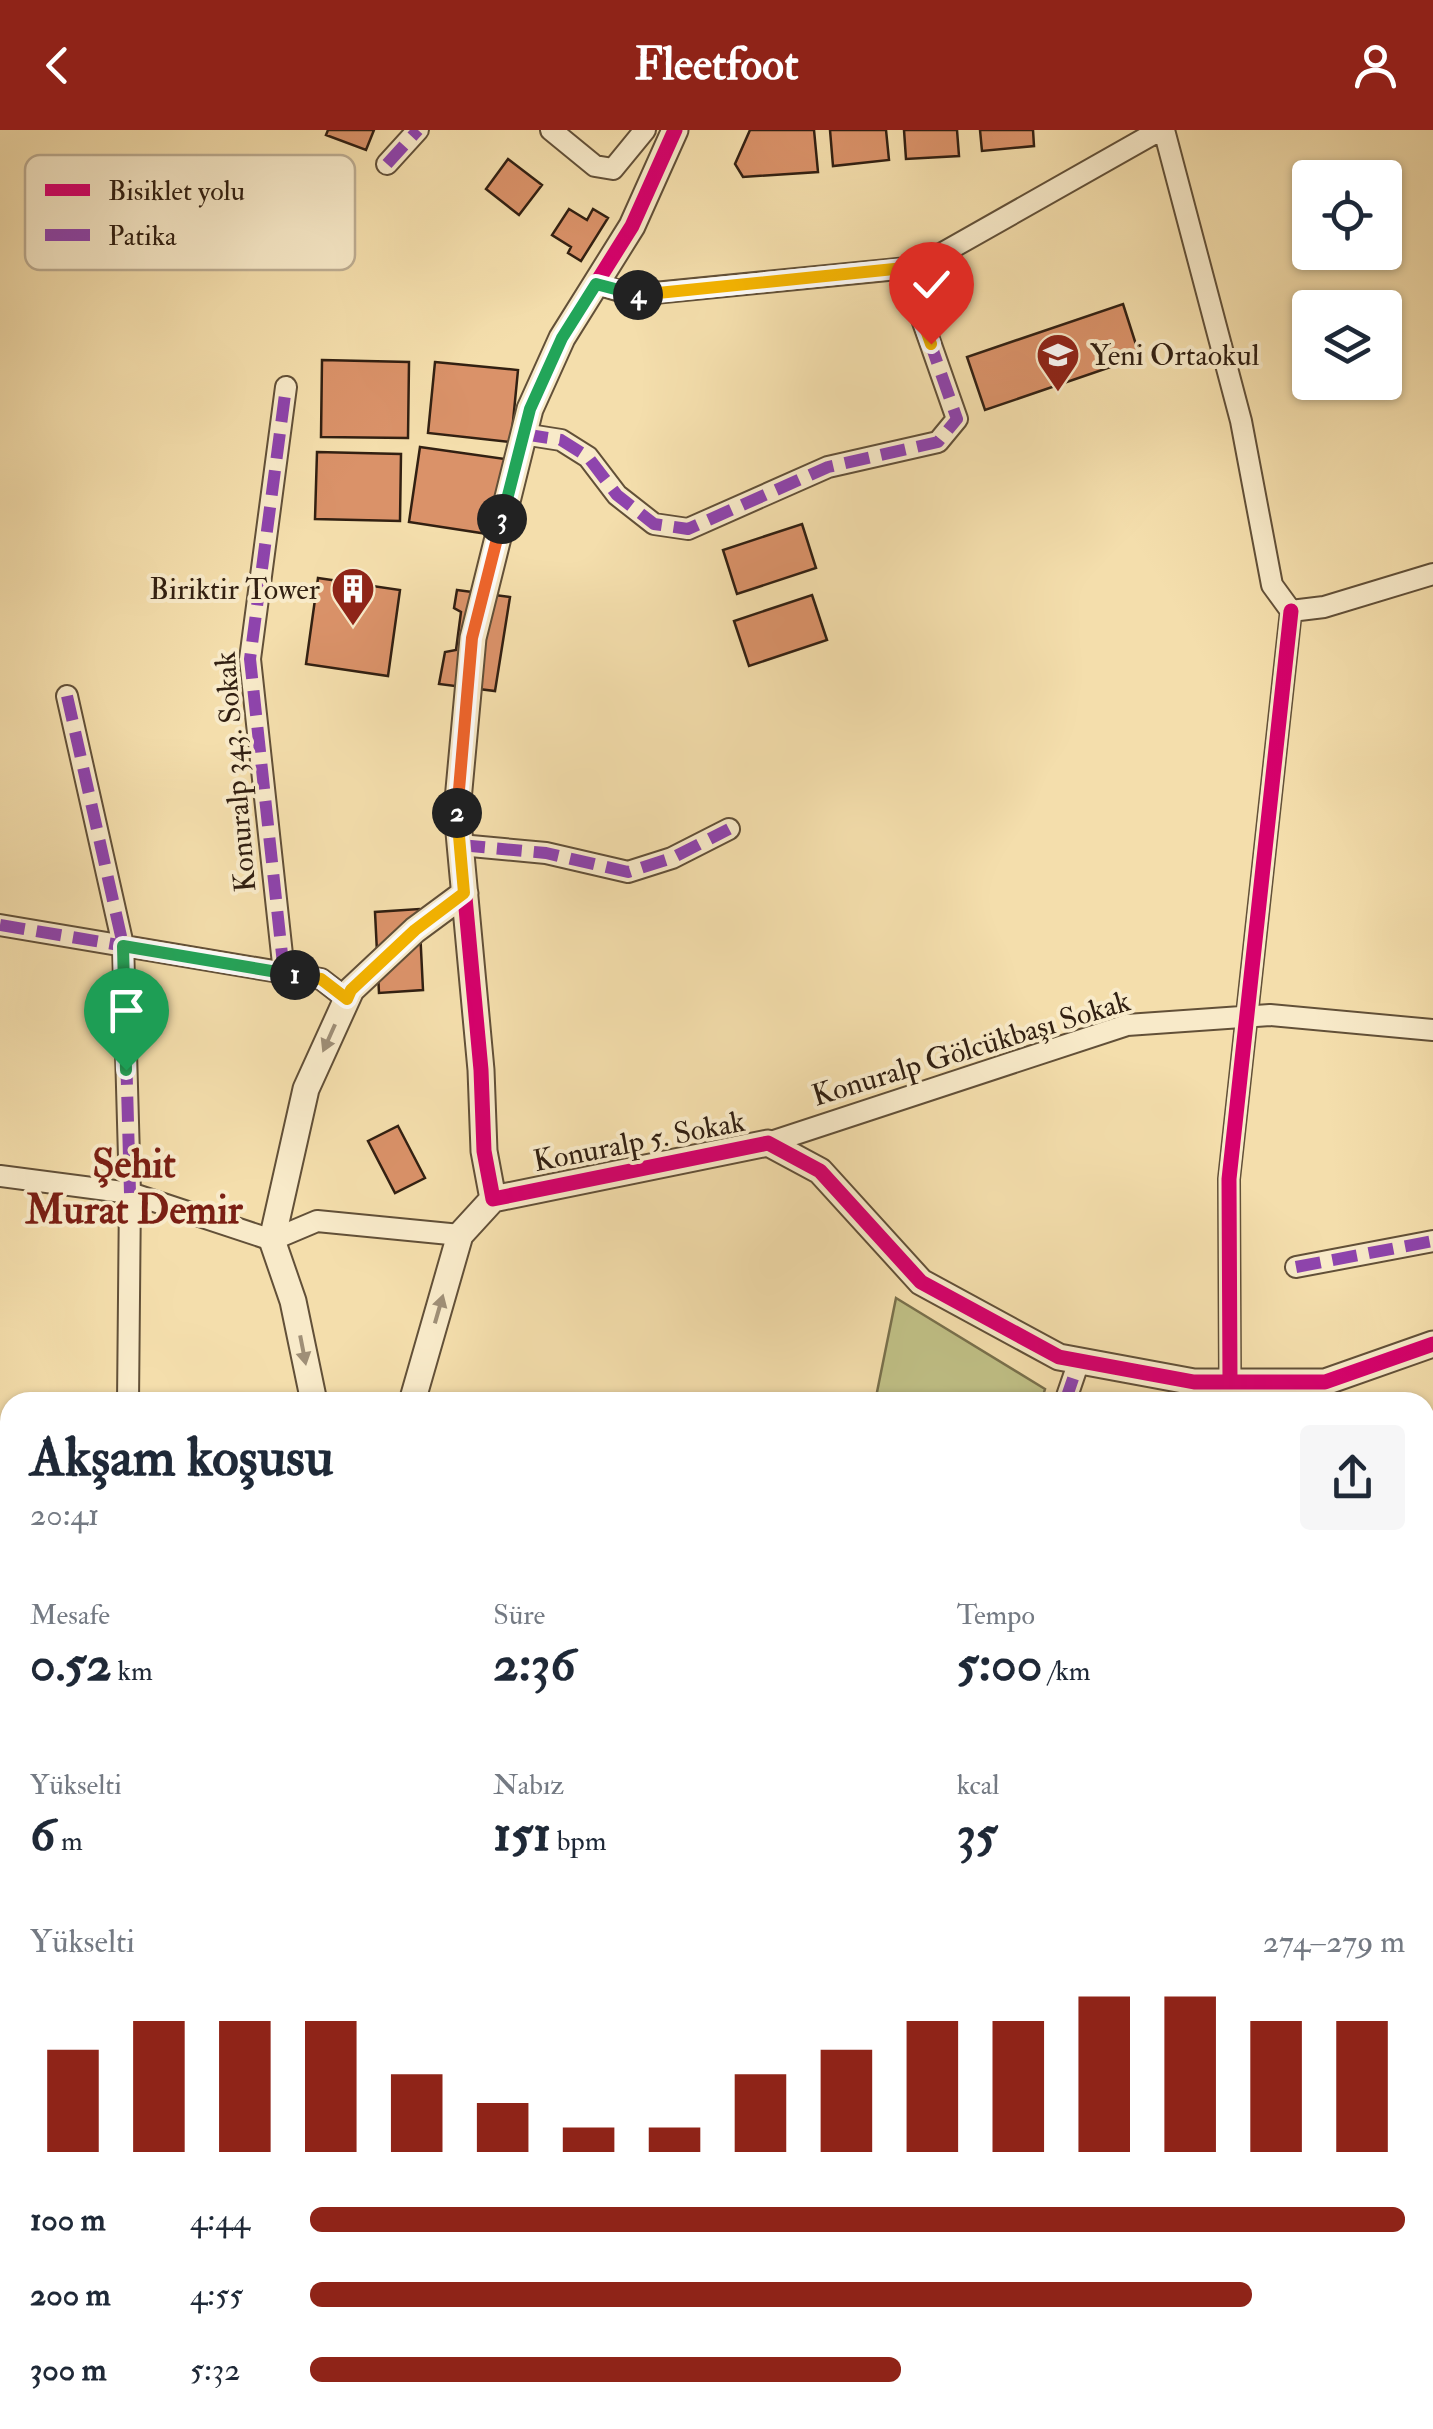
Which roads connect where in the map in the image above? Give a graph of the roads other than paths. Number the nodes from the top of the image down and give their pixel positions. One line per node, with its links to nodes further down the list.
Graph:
1 (418, 130): 6 (street)
2 (550, 130): 3 (street)
3 (646, 130)
4 (675, 130): 8 (street)
5 (1162, 130): 7 (street); 12 (street)
6 (387, 164)
7 (904, 268): 8 (street); 10 (street)
8 (596, 284): 10 (street)
9 (286, 388): 19 (street, Konuralp 343. Sokak)
10 (524, 434): 15 (street)
11 (1433, 574): 12 (street)
12 (1291, 611): 21 (street)
13 (67, 696): 18 (street)
14 (730, 830): 15 (street)
15 (460, 845): 16 (street)
16 (464, 893): 20 (street); 26 (street)
17 (0, 925): 18 (street)
18 (123, 946): 19 (street); 25 (street)
19 (284, 973): 20 (street)
20 (347, 999): 28 (street, one-way to 28)
21 (1247, 1017): 22 (street, Konuralp Gölcükbaşı Sokak); 23 (street, Konuralp Gölcükbaşı Sokak); 33 (street)
22 (1433, 1030)
23 (768, 1143): 26 (street, Konuralp 5. Sokak); 32 (street, Konuralp 5. Sokak)
24 (0, 1176): 25 (street)
25 (130, 1194): 28 (street); 34 (street)
26 (493, 1199): 27 (street)
27 (460, 1235): 28 (street); 36 (street, one-way to 27)
28 (272, 1240): 35 (street, one-way to 35)
29 (1433, 1241): 30 (street)
30 (1296, 1267)
31 (1433, 1344): 33 (street, Konuralp 5. Sokak)
32 (1079, 1361): 33 (street, Konuralp 5. Sokak); 37 (street)
33 (1230, 1382)
34 (128, 1392)
35 (312, 1392)
36 (415, 1392)
37 (1068, 1392)

